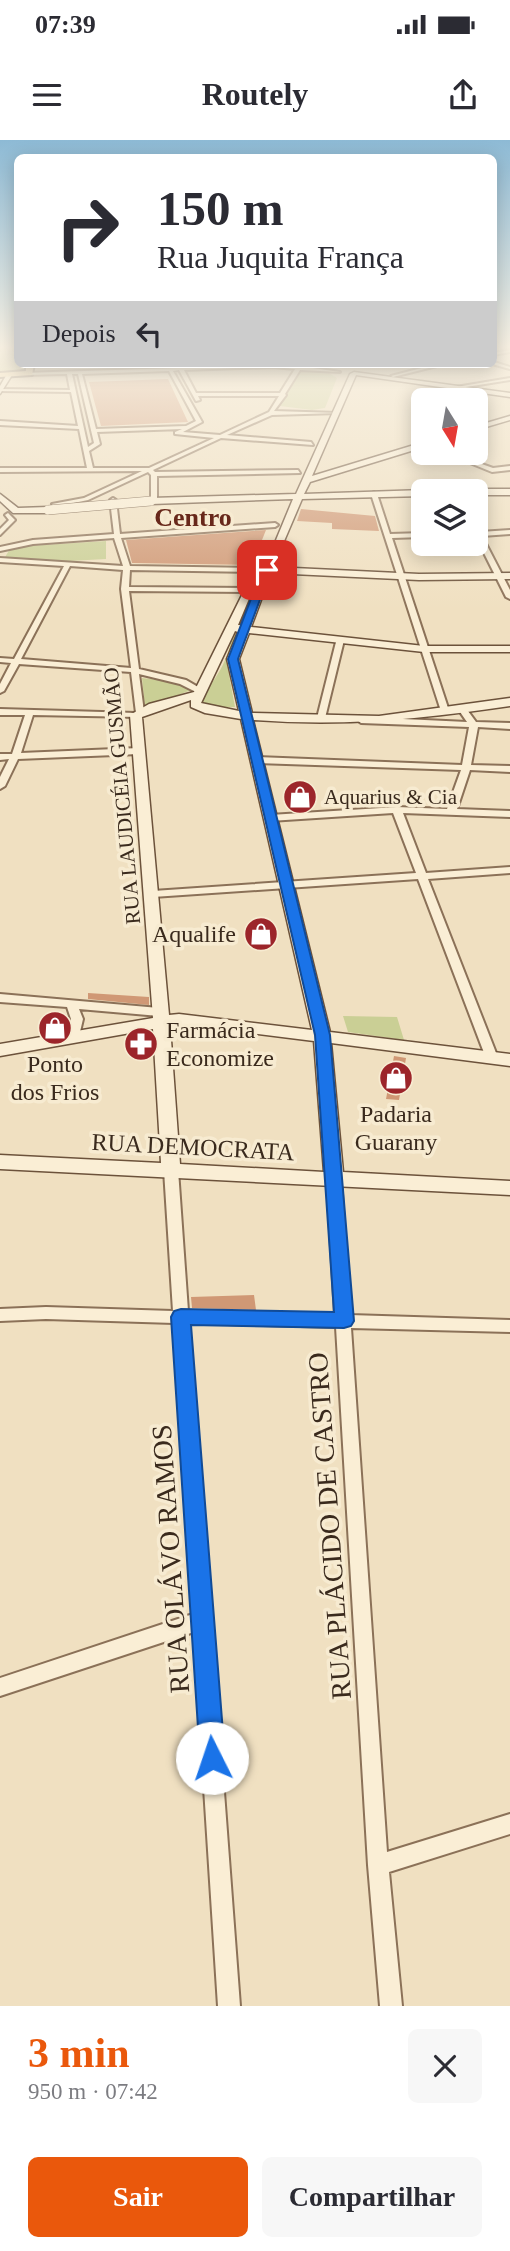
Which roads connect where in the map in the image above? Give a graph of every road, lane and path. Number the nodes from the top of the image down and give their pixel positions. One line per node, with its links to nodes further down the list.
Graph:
1 (84, 436): 10 (street)
2 (95, 436): 10 (street)
3 (203, 436): 7 (street)
4 (220, 436): 7 (street)
5 (314, 436): 8 (main road)
6 (325, 436): 22 (main road)
7 (216, 438): 8 (street); 18 (street)
8 (311, 444): 11 (main road)
9 (411, 448): 22 (main road)
10 (88, 450): 16 (street)
11 (305, 456)
12 (488, 457): 14 (street)
13 (510, 460): 14 (street)
14 (500, 463): 17 (street)
15 (482, 466): 17 (street)
16 (90, 468): 18 (street); 19 (street)
17 (510, 468)
18 (148, 469): 21 (street); 33 (street)
19 (0, 470)
20 (299, 470): 21 (street); 22 (main road); 27 (main road)
21 (154, 474): 30 (street)
22 (308, 476): 27 (main road)
23 (488, 492): 24 (main road)
24 (510, 492)
25 (411, 493): 26 (main road)
26 (374, 494): 27 (main road); 42 (street)
27 (294, 495): 29 (main road); 35 (main road); 36 (main road)
28 (0, 497): 34 (main road)
29 (243, 497): 30 (main road); 31 (street)
30 (152, 499): 31 (street); 33 (main road, bridge)
31 (114, 503): 33 (street); 34 (street); 40 (street)
32 (0, 504): 34 (main road)
33 (51, 508): 34 (street); 34 (main road)
34 (13, 513): 37 (street)
35 (273, 528): 36 (main road); 40 (street); 48 (main road)
36 (286, 529): 48 (main road)
37 (0, 533)
38 (488, 533): 39 (street)
39 (510, 533)
40 (118, 535): 43 (street); 47 (street)
41 (411, 535): 42 (street)
42 (388, 536): 49 (street)
43 (0, 550)
44 (488, 551): 50 (street)
45 (0, 560): 46 (street)
46 (68, 564): 47 (street); 60 (street)
47 (127, 568): 48 (street); 51 (street, RUA LAUDICÉIA GUSMÃO)
48 (262, 570): 49 (main road); 52 (main road); 55 (main road, RUA PLÁCIDO DE CASTRO)
49 (399, 576): 50 (main road); 57 (street)
50 (504, 576): 53 (street)
51 (125, 589): 52 (street); 61 (street, RUA LAUDICÉIA GUSMÃO)
52 (249, 590): 54 (main road)
53 (510, 597)
54 (231, 628): 55 (main road); 63 (main road)
55 (245, 629): 56 (main road); 66 (main road, RUA PLÁCIDO DE CASTRO)
56 (341, 640): 57 (main road); 71 (street)
57 (424, 649): 58 (main road); 67 (street)
58 (510, 649)
59 (0, 660): 60 (street)
60 (15, 661): 61 (street); 62 (street)
61 (133, 671): 63 (street); 70 (street, RUA LAUDICÉIA GUSMÃO)
62 (0, 691)
63 (200, 692): 66 (main road); 70 (main road)
64 (510, 702): 65 (main road)
65 (462, 709): 67 (main road); 73 (street)
66 (246, 711): 71 (main road); 78 (main road, RUA PLÁCIDO DE CASTRO)
67 (445, 711): 72 (main road)
68 (0, 712): 69 (street)
69 (30, 712): 70 (street); 76 (street)
70 (138, 714): 75 (main road, RUA LAUDICÉIA GUSMÃO)
71 (321, 719): 72 (main road)
72 (361, 720): 73 (street)
73 (474, 724): 74 (street); 79 (street)
74 (510, 726)
75 (139, 751): 76 (street); 89 (main road, RUA LAUDICÉIA GUSMÃO)
76 (15, 757): 77 (street); 81 (street)
77 (0, 758)
78 (257, 760): 79 (street); 85 (main road, RUA PLÁCIDO DE CASTRO)
79 (466, 768): 80 (street); 83 (street)
80 (510, 769)
81 (0, 786)
82 (397, 810): 83 (street); 85 (street); 87 (street)
83 (451, 812): 84 (street)
84 (510, 814)
85 (270, 818): 88 (main road, RUA PLÁCIDO DE CASTRO)
86 (510, 870): 87 (street)
87 (421, 876): 88 (street); 96 (street)
88 (287, 885): 89 (street); 93 (main road, RUA PLÁCIDO DE CASTRO)
89 (153, 894): 92 (main road, RUA LAUDICÉIA GUSMÃO)
90 (0, 998): 91 (street)
91 (72, 1006): 92 (street); 94 (street)
92 (159, 1016): 93 (main road); 94 (main road); 98 (main road, RUA LAUDICÉIA GUSMÃO)
93 (322, 1035): 96 (main road); 99 (main road, RUA PLÁCIDO DE CASTRO)
94 (73, 1036): 95 (main road)
95 (0, 1049)
96 (501, 1059)
97 (0, 1162): 98 (main road, RUA DEMOCRATA)
98 (171, 1170): 99 (main road, RUA DEMOCRATA); 102 (street, RUA OLÁVO RAMOS)
99 (334, 1179): 100 (main road, RUA DEMOCRATA); 103 (street, RUA PLÁCIDO DE CASTRO)
100 (510, 1188)
101 (0, 1315): 102 (street)
102 (181, 1317): 103 (street); 105 (street, RUA OLÁVO RAMOS)
103 (344, 1321): 104 (street); 108 (street, RUA PLÁCIDO DE CASTRO)
104 (510, 1326)
105 (203, 1620): 106 (street); 109 (street, RUA OLÁVO RAMOS)
106 (0, 1687)
107 (510, 1824): 108 (street)
108 (378, 1865): 110 (street, RUA PLÁCIDO DE CASTRO)
109 (229, 2006)
110 (391, 2006)

